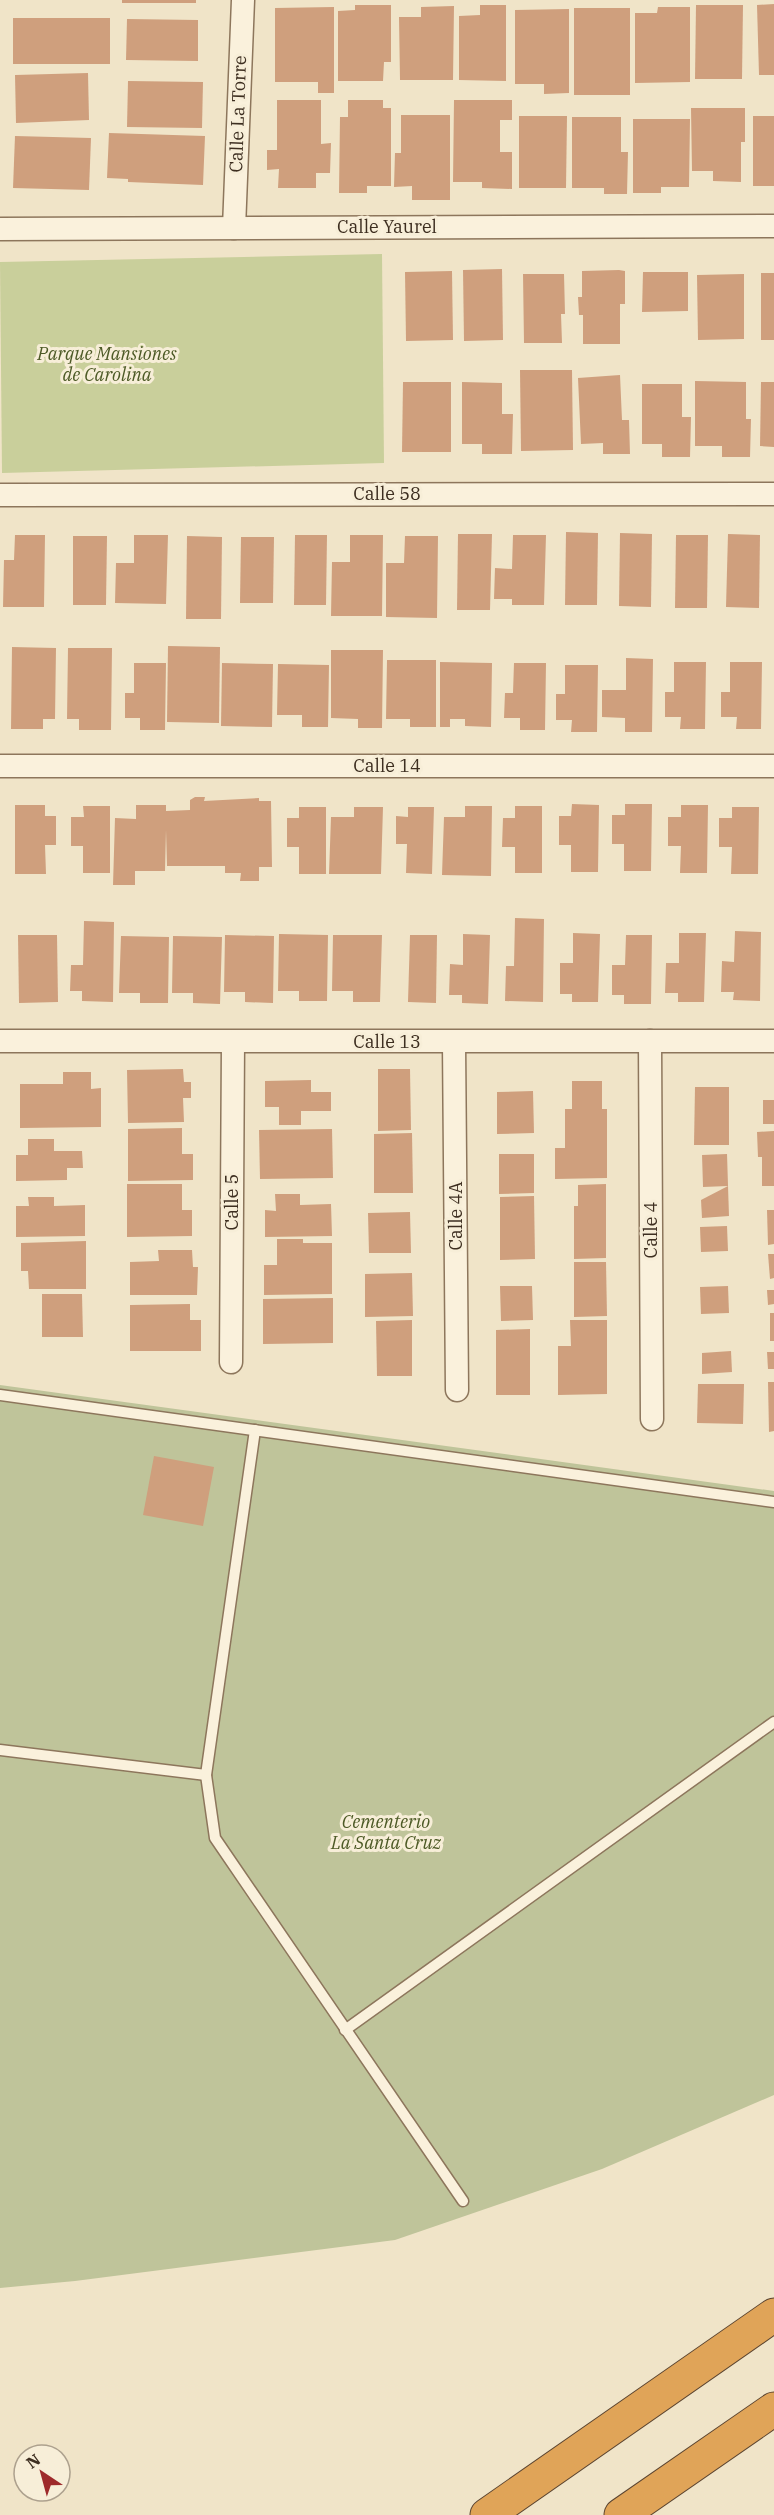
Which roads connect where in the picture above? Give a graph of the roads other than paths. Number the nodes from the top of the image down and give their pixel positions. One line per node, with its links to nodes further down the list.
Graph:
1 (243, 0): 3 (street, Calle La Torre)
2 (774, 226): 3 (street, Calle Yaurel)
3 (234, 228): 4 (street, Calle Yaurel)
4 (0, 229)
5 (774, 494): 6 (street, Calle 58)
6 (0, 495)
7 (0, 766): 8 (street, Calle 14)
8 (774, 766)
9 (0, 1041): 12 (street, Calle 13)
10 (650, 1041): 11 (street, Calle 13); 13 (street, Calle 13); 17 (street, Calle 4)
11 (774, 1041)
12 (233, 1042): 13 (street, Calle 13); 14 (street, Calle 5)
13 (454, 1042): 15 (street, Calle 4A)
14 (231, 1362)
15 (457, 1390)
16 (0, 1395): 18 (lane)
17 (652, 1419)
18 (255, 1430): 19 (lane); 22 (lane)
19 (774, 1502)
20 (774, 1722): 23 (lane)
21 (0, 1750): 22 (lane)
22 (206, 1775): 23 (lane)
23 (345, 2030): 24 (lane)
24 (463, 2201)
25 (774, 2315): 27 (highway)
26 (774, 2409): 28 (highway)
27 (487, 2515)
28 (621, 2515)

